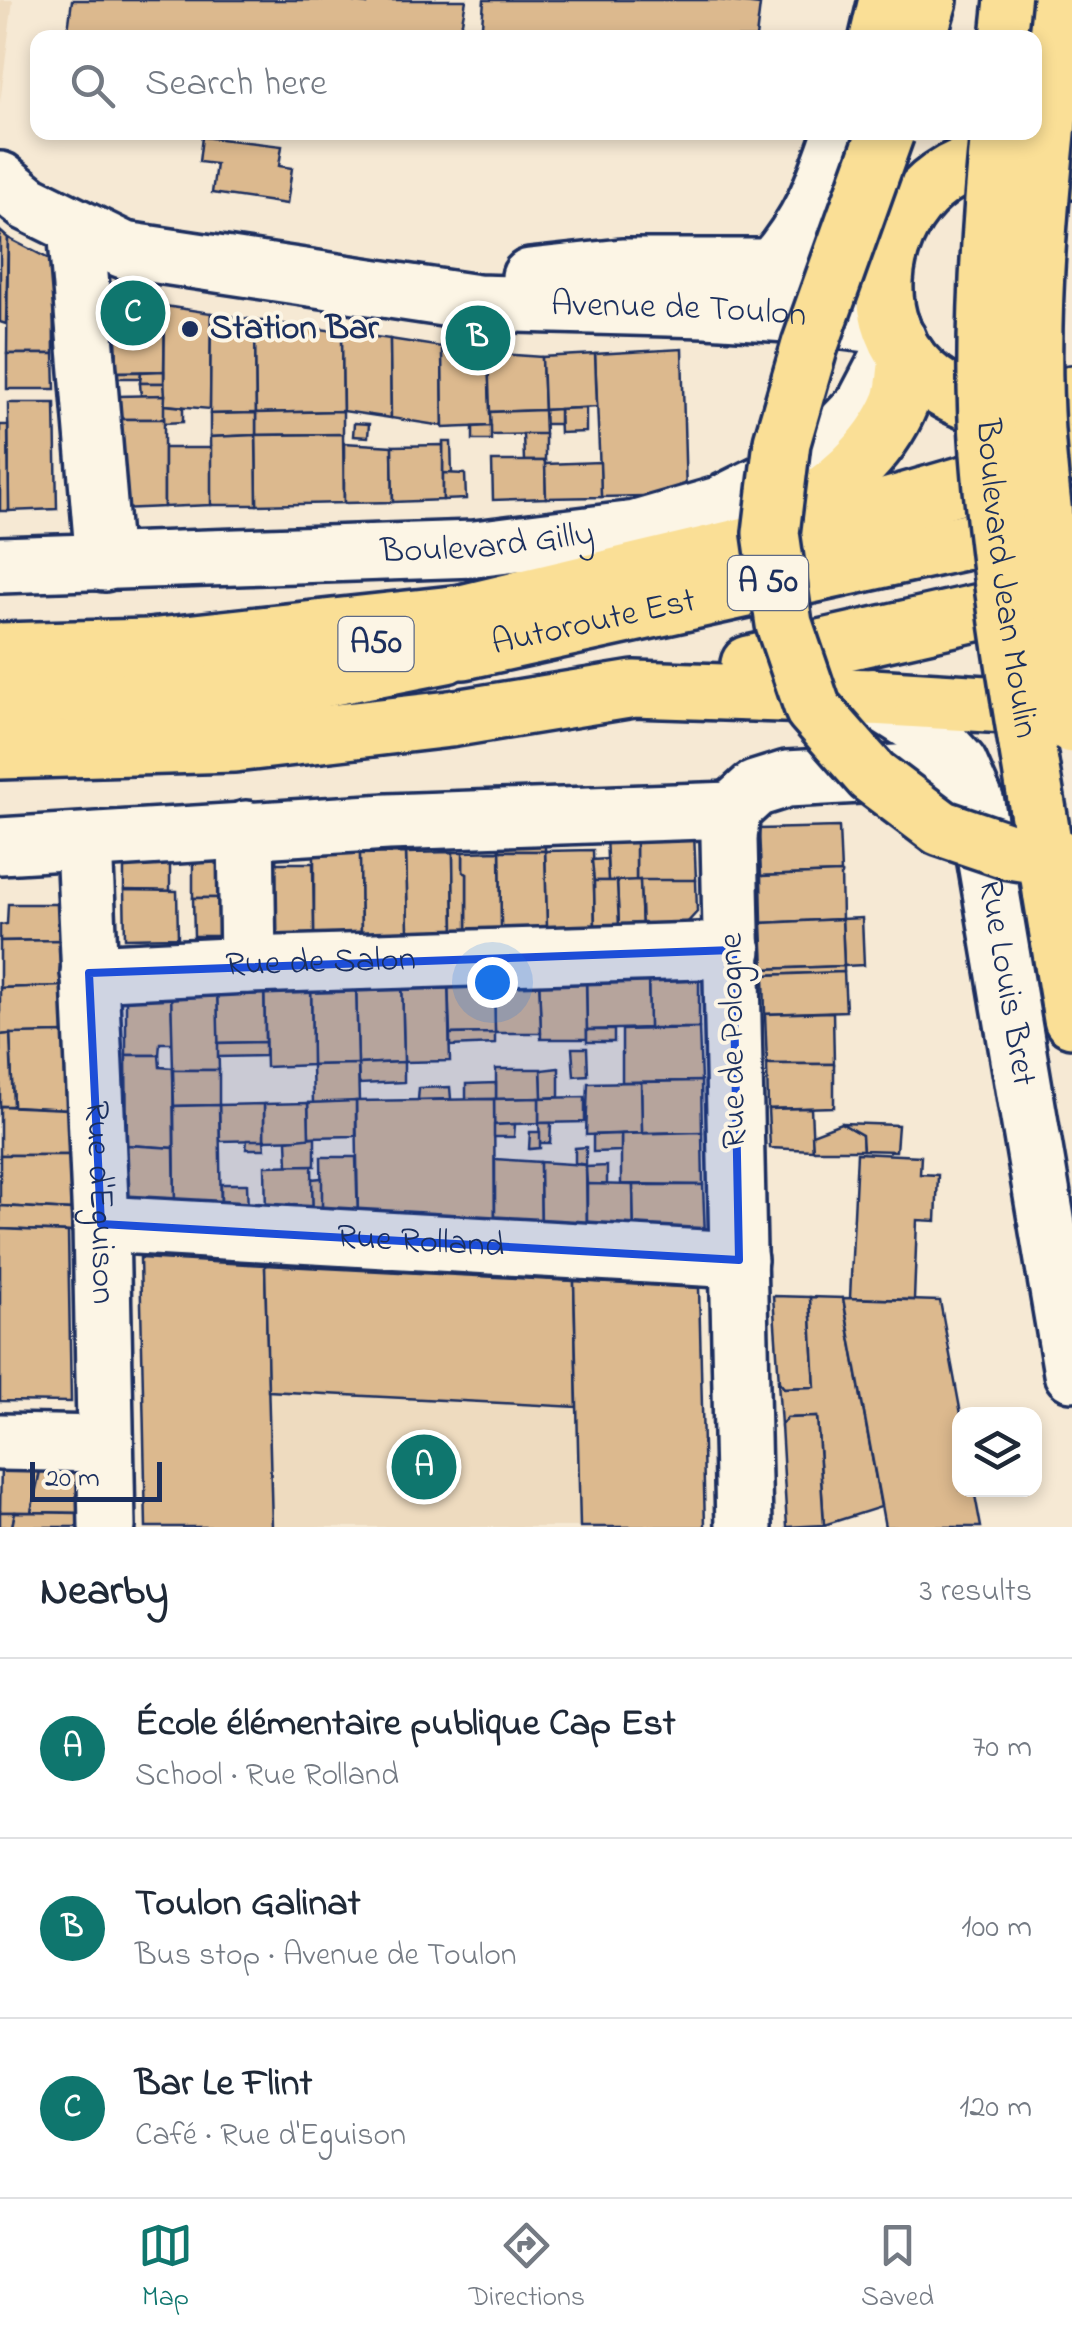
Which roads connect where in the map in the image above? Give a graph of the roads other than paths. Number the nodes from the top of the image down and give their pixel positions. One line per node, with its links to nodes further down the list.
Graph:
1 (929, 0): 4 (main road)
2 (1013, 0): 5 (main road)
3 (1061, 0): 31 (main road, Boulevard Jean Moulin, bridge)
4 (888, 29)
5 (1010, 30)
6 (839, 140): 14 (street)
7 (866, 140): 13 (main road)
8 (883, 140): 38 (main road, bridge)
9 (999, 140): 42 (main road, Boulevard Jean Moulin, bridge)
10 (1072, 172): 13 (main road)
11 (0, 180): 12 (street, Avenue de Toulon)
12 (76, 227): 15 (street, Avenue de Toulon); 21 (street)
13 (895, 234): 14 (street, Avenue de Toulon); 16 (main road)
14 (772, 267): 15 (street, Avenue de Toulon)
15 (408, 290): 16 (street, Avenue de Toulon)
16 (899, 341): 17 (main road); 20 (main road); 21 (street, Boulevard Gilly)
17 (1072, 394)
18 (1072, 453): 20 (main road)
19 (1072, 518): 26 (main road, Autoroute Est / A 50)
20 (715, 552): 24 (main road)
21 (104, 563): 22 (street, Boulevard Gilly)
22 (0, 566)
23 (1072, 591): 27 (main road, Autoroute Est / A 50)
24 (288, 634): 25 (main road); 26 (main road, Autoroute Est / A50)
25 (0, 651)
26 (464, 651): 29 (main road)
27 (634, 689): 28 (main road); 32 (main road)
28 (872, 697): 30 (main road); 33 (street, Rue Louis Bret)
29 (0, 706)
30 (1072, 709)
31 (1072, 725)
32 (0, 751)
33 (973, 796): 34 (street); 45 (street, Rue Louis Bret)
34 (732, 810): 35 (street); 39 (street, Rue de Pologne)
35 (246, 830): 37 (street); 40 (street)
36 (0, 846): 37 (street)
37 (84, 861): 41 (street, Rue d'Eguison)
38 (1072, 861)
39 (732, 950): 40 (street, Rue de Salon); 44 (street, Rue de Pologne)
40 (248, 964): 41 (street, Rue de Salon)
41 (89, 973): 43 (street, Rue d'Eguison)
42 (1072, 1019)
43 (101, 1224): 44 (street, Rue Rolland); 47 (street, Rue d'Eguison)
44 (740, 1260): 49 (street, Rue de Pologne)
45 (1072, 1373)
46 (0, 1442): 47 (street)
47 (105, 1444): 48 (street, Rue d'Eguison)
48 (107, 1527)
49 (744, 1527)

